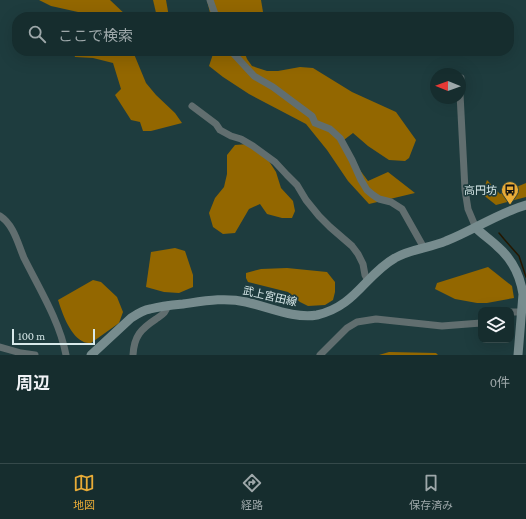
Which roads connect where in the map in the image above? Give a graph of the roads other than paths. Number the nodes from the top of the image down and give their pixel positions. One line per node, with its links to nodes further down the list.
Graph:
1 (210, 0): 2 (street)
2 (214, 12)
3 (236, 56): 9 (street)
4 (461, 104): 8 (street)
5 (192, 106): 10 (street)
6 (526, 204): 8 (main road, 武上宮田線)
7 (0, 216): 17 (street)
8 (476, 228): 9 (main road, 武上宮田線); 13 (main road)
9 (424, 248): 10 (main road, 武上宮田線)
10 (368, 281): 11 (main road, 武上宮田線)
11 (168, 305): 18 (main road, 武上宮田線); 19 (street)
12 (514, 312): 13 (street)
13 (522, 312): 21 (main road)
14 (478, 323): 20 (street)
15 (0, 347): 16 (street)
16 (35, 355)
17 (66, 355)
18 (91, 355)
19 (133, 355)
20 (320, 355)
21 (518, 355)

